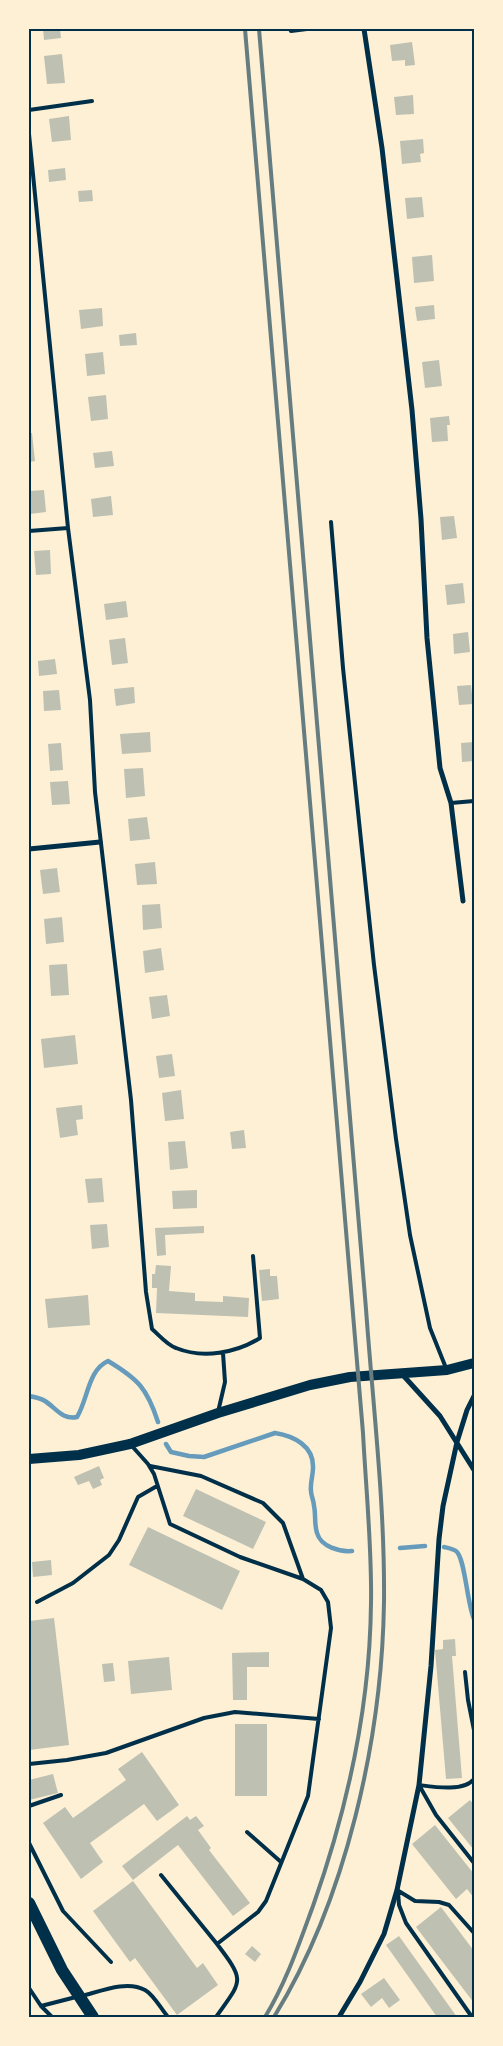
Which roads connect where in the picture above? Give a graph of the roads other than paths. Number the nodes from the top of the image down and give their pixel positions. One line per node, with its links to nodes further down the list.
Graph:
1 (290, 29): 2 (lane)
2 (307, 29)
3 (364, 29): 11 (street)
4 (92, 101): 5 (lane)
5 (29, 110)
6 (29, 134): 8 (lane)
7 (331, 522): 18 (lane)
8 (68, 528): 9 (lane); 12 (lane)
9 (29, 531)
10 (474, 801): 11 (lane)
11 (452, 803): 14 (street)
12 (100, 842): 13 (street); 16 (lane)
13 (29, 849)
14 (462, 901)
15 (253, 1256): 16 (lane)
16 (223, 1353): 21 (lane)
17 (474, 1363): 18 (main road)
18 (447, 1370): 19 (main road)
19 (401, 1373): 21 (main road); 22 (street)
20 (474, 1396): 22 (street)
21 (218, 1413): 23 (main road)
22 (458, 1442): 26 (street); 35 (street)
23 (130, 1444): 24 (main road); 25 (lane)
24 (29, 1459)
25 (150, 1466): 27 (lane); 28 (lane)
26 (474, 1470)
27 (157, 1486): 28 (lane); 29 (lane)
28 (303, 1579): 31 (lane)
29 (37, 1602)
30 (465, 1672): 32 (lane)
31 (319, 1719): 33 (lane); 40 (lane)
32 (474, 1730)
33 (29, 1764)
34 (473, 1783): 35 (lane)
35 (419, 1785): 41 (lane); 43 (street)
36 (62, 1795): 37 (lane)
37 (29, 1806)
38 (247, 1832): 40 (lane)
39 (29, 1843): 47 (lane)
40 (281, 1862): 46 (lane)
41 (474, 1863)
42 (161, 1875): 46 (lane)
43 (397, 1890): 45 (lane); 54 (street); 55 (lane)
44 (29, 1903): 51 (main road)
45 (474, 1933)
46 (217, 1944): 53 (lane)
47 (110, 1962)
48 (29, 1988): 49 (lane)
49 (41, 2006): 50 (lane); 52 (lane)
50 (52, 2017)
51 (93, 2017)
52 (168, 2017)
53 (216, 2017)
54 (339, 2017)
55 (472, 2017)

